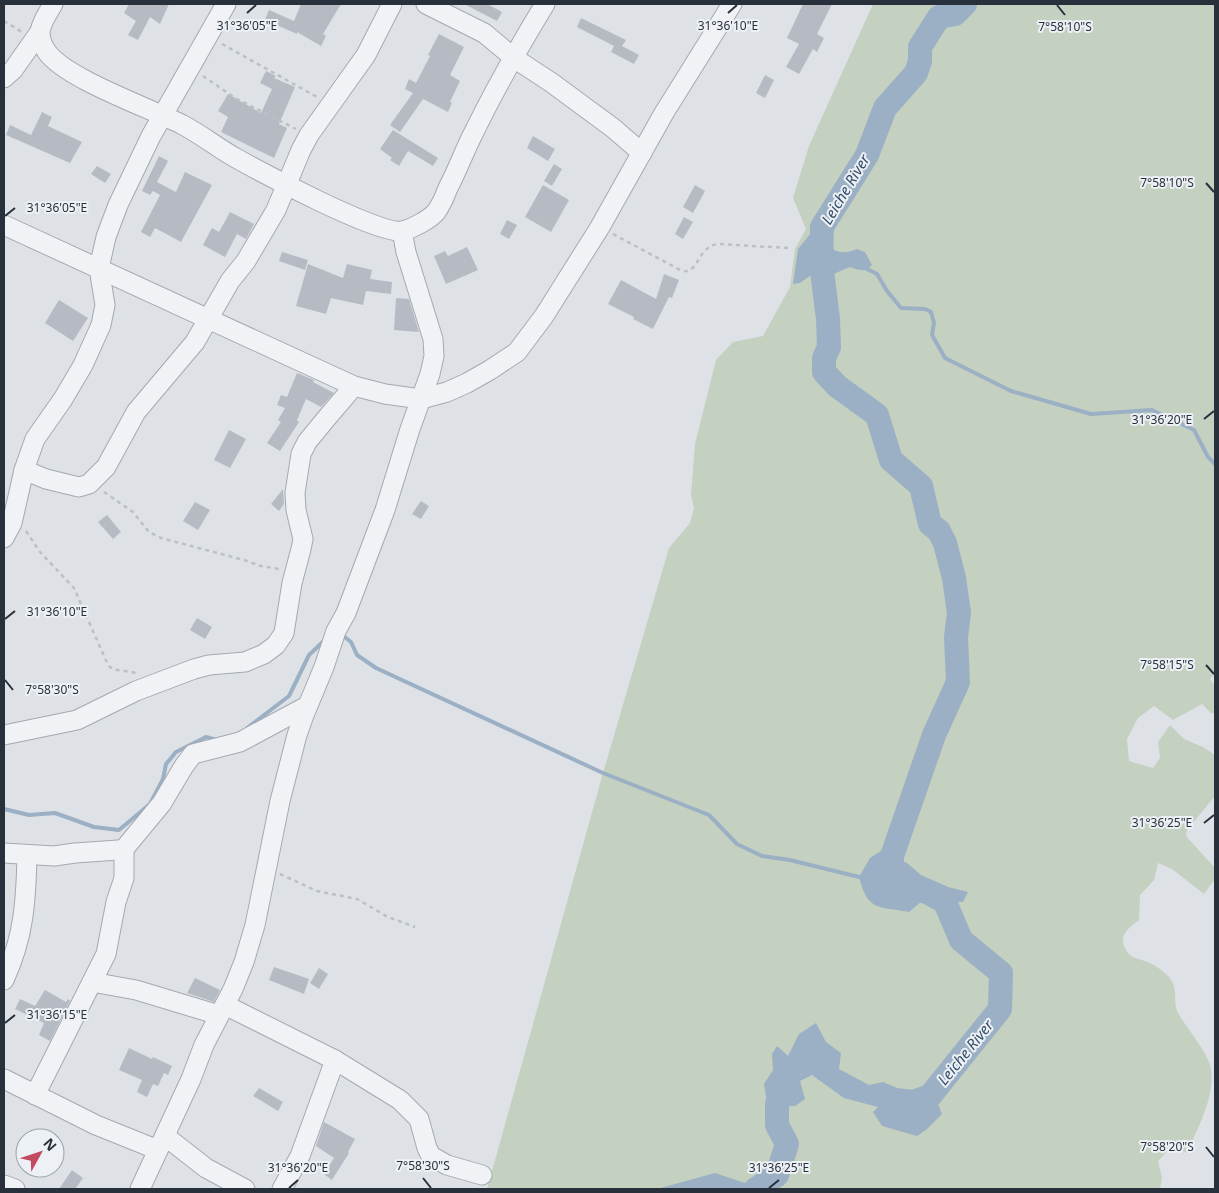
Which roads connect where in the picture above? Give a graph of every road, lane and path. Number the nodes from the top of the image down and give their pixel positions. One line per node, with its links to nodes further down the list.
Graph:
1 (53, 4): 8 (street)
2 (226, 4): 9 (street)
3 (392, 4): 13 (street)
4 (426, 4): 10 (street)
5 (544, 4): 10 (street)
6 (732, 4): 16 (street)
7 (4, 21): 8 (path)
8 (37, 36): 12 (street); 14 (street)
9 (209, 36): 11 (street); 13 (path)
10 (514, 58): 16 (street); 20 (street)
11 (191, 68): 14 (street); 15 (path)
12 (4, 78)
13 (330, 104): 15 (street)
14 (163, 115): 17 (street); 22 (street)
15 (309, 136): 17 (street)
16 (642, 153): 19 (street)
17 (287, 185): 20 (street); 23 (street)
18 (4, 225): 22 (street)
19 (600, 227): 21 (path); 25 (street)
20 (402, 231): 25 (street)
21 (788, 248)
22 (99, 268): 23 (street); 26 (street)
23 (208, 319): 24 (street); 27 (street)
24 (354, 386): 25 (street); 30 (street)
25 (422, 399): 32 (street)
26 (24, 470): 27 (street); 28 (street)
27 (89, 484): 30 (path)
28 (15, 512): 29 (street); 31 (path)
29 (4, 538)
30 (295, 571): 31 (street)
31 (153, 685): 33 (street)
32 (307, 706): 34 (street); 37 (street)
33 (4, 735)
34 (124, 849): 36 (street); 40 (street)
35 (4, 853): 36 (street)
36 (27, 855): 39 (street)
37 (267, 871): 38 (path); 41 (street)
38 (415, 927)
39 (4, 980)
40 (92, 982): 41 (street); 44 (street)
41 (222, 1010): 42 (street); 45 (street)
42 (335, 1060): 46 (street); 51 (street)
43 (4, 1079): 44 (street)
44 (35, 1095): 45 (street)
45 (162, 1143): 49 (street); 50 (street)
46 (482, 1175)
47 (4, 1185): 48 (street)
48 (16, 1189)
49 (140, 1189)
50 (245, 1189)
51 (282, 1189)

